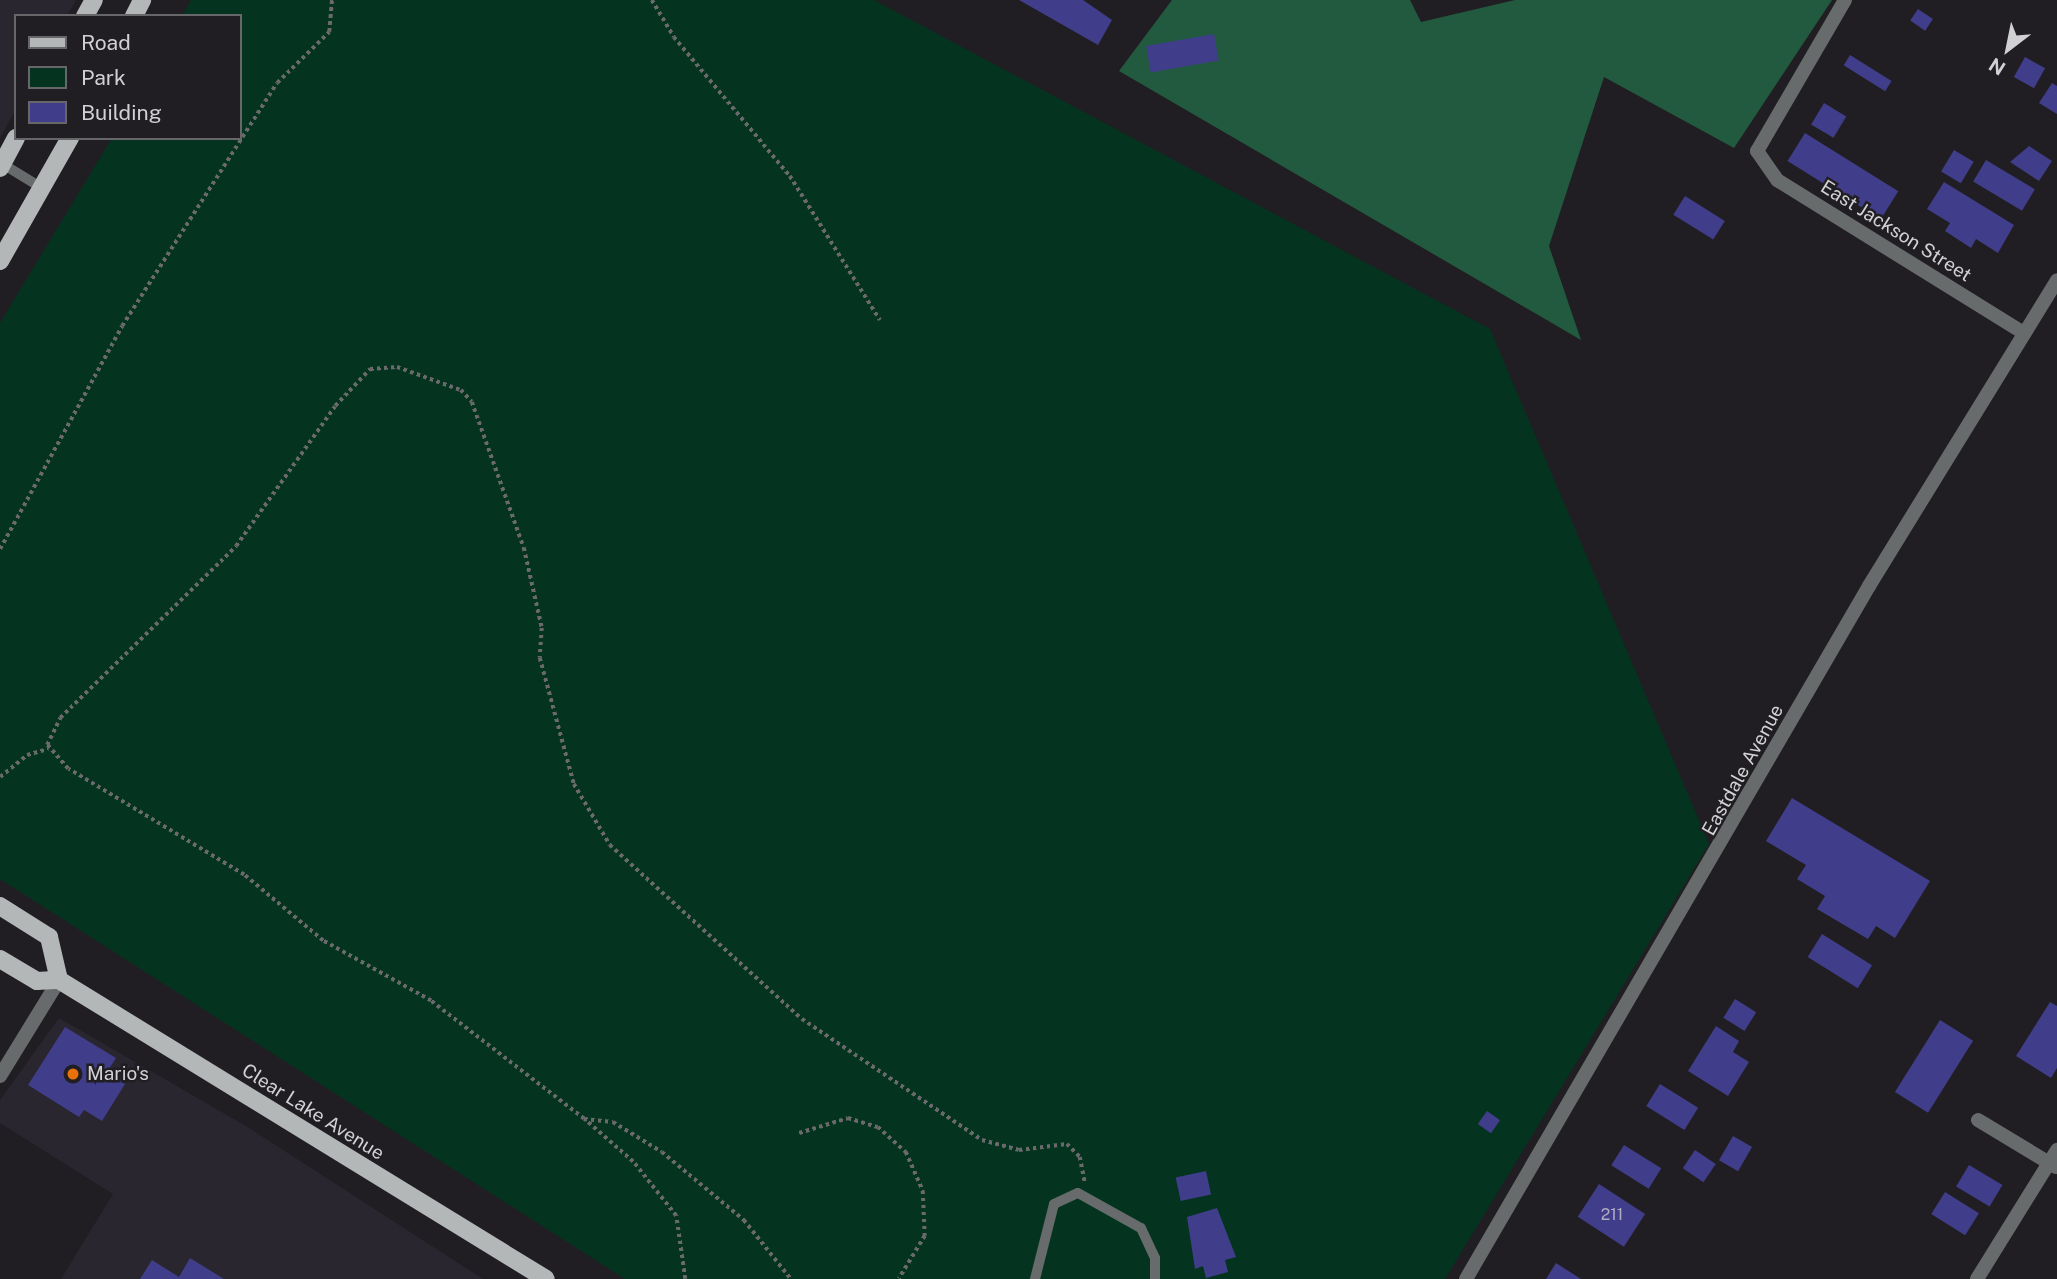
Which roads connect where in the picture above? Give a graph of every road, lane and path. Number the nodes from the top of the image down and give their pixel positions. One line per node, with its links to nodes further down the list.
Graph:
1 (332, 0): 4 (path)
2 (652, 0): 12 (path)
3 (1844, 0): 13 (street, East Jackson Street)
4 (242, 138)
5 (15, 140): 8 (main road)
6 (69, 140): 9 (main road)
7 (241, 140): 14 (path)
8 (1, 165): 9 (lane)
9 (42, 188): 10 (main road)
10 (0, 261)
11 (2056, 285): 13 (street, Eastdale Avenue)
12 (880, 320)
13 (2024, 332): 33 (street, Eastdale Avenue)
14 (0, 549)
15 (48, 749): 16 (path); 21 (path); 26 (path)
16 (0, 777)
17 (0, 906): 19 (main road)
18 (0, 959): 19 (main road, Clear Lake Avenue)
19 (59, 980): 20 (street); 27 (main road, Clear Lake Avenue)
20 (0, 1076)
21 (584, 1119): 28 (path); 29 (path)
22 (1978, 1120): 25 (street)
23 (799, 1133): 30 (path)
24 (2057, 1150): 25 (street)
25 (2053, 1165): 34 (street)
26 (1085, 1195): 31 (lane); 32 (lane)
27 (537, 1277)
28 (685, 1279)
29 (791, 1279)
30 (899, 1279)
31 (1035, 1279)
32 (1154, 1279)
33 (1466, 1279)
34 (1977, 1279)

